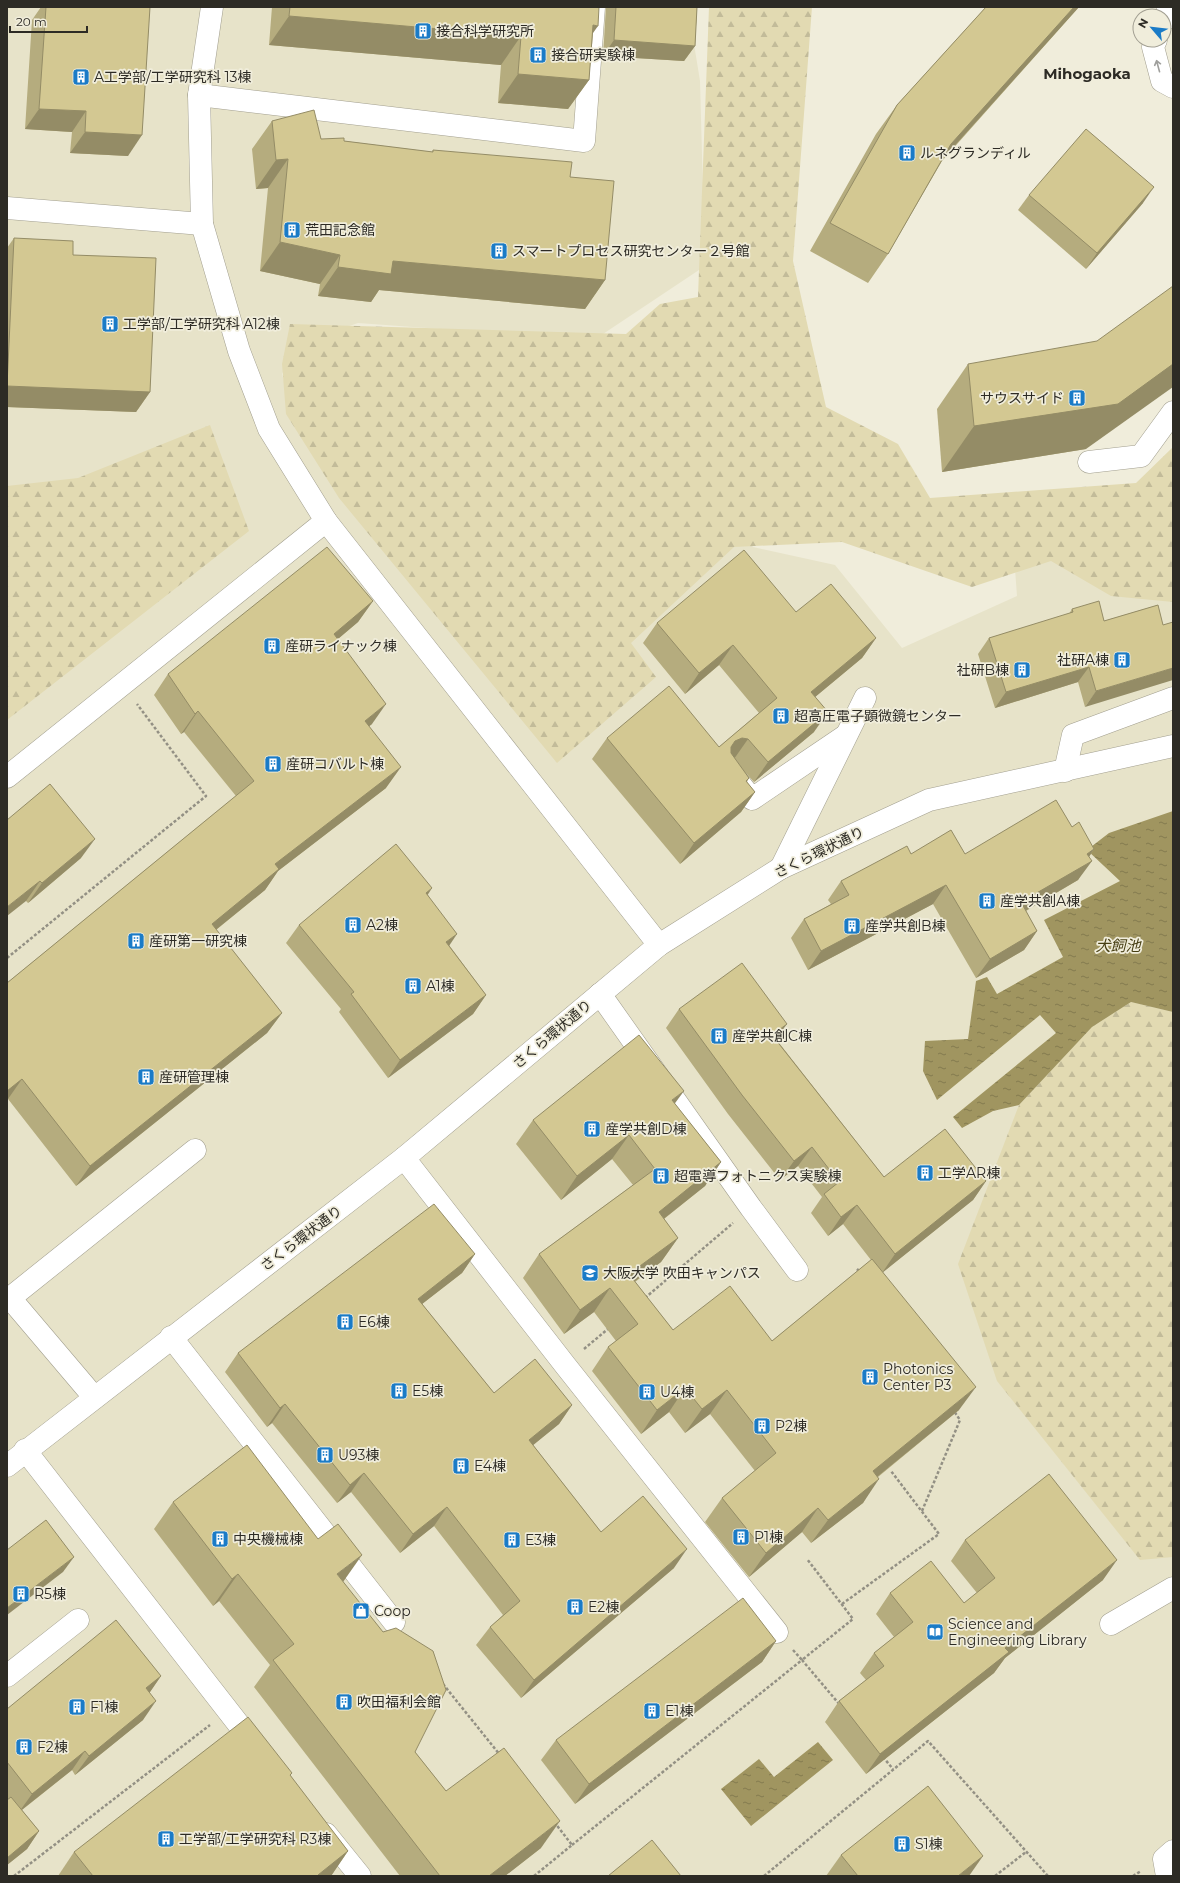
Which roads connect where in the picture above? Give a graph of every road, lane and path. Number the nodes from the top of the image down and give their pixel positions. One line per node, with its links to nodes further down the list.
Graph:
1 (212, 7): 5 (street)
2 (594, 7): 5 (street)
3 (1153, 48): 4 (street, one-way to 3)
4 (1173, 87)
5 (199, 95): 7 (street)
6 (7, 208): 7 (street)
7 (202, 224): 10 (street)
8 (1173, 412): 9 (street)
9 (1089, 462)
10 (326, 521): 11 (street); 20 (street)
11 (122, 686): 18 (street); 21 (path)
12 (865, 698): 14 (street)
13 (1173, 698): 17 (street)
14 (846, 736): 16 (street); 19 (street)
15 (1173, 746): 17 (street, さくら環状通り)
16 (729, 770)
17 (1065, 771): 19 (street, さくら環状通り)
18 (7, 777)
19 (781, 868): 20 (street, さくら環状通り)
20 (659, 945): 22 (street, さくら環状通り)
21 (7, 958)
22 (600, 994): 24 (street, さくら環状通り); 25 (street)
23 (195, 1150): 29 (street)
24 (404, 1158): 32 (street, さくら環状通り); 33 (street)
25 (751, 1208): 27 (street); 30 (path)
26 (857, 1268): 28 (path)
27 (797, 1270)
28 (865, 1278)
29 (8, 1299): 34 (street)
30 (643, 1299)
31 (613, 1325): 33 (path)
32 (171, 1337): 34 (street, さくら環状通り); 44 (street)
33 (565, 1365): 46 (street)
34 (94, 1397): 36 (street, さくら環状通り)
35 (951, 1407): 38 (path)
36 (25, 1450): 37 (street, さくら環状通り); 51 (street)
37 (7, 1466)
38 (922, 1511): 39 (path); 39 (path)
39 (939, 1534): 42 (path)
40 (807, 1559): 42 (path)
41 (1173, 1588): 45 (street)
42 (842, 1604): 47 (path)
43 (78, 1620): 48 (street)
44 (394, 1622)
45 (1111, 1624)
46 (777, 1632)
47 (802, 1660): 50 (path); 58 (path)
48 (7, 1676)
49 (438, 1678): 53 (path)
50 (842, 1709)
51 (228, 1711): 54 (street); 61 (path)
52 (878, 1751): 55 (path)
53 (503, 1758)
54 (271, 1765)
55 (893, 1769): 60 (path); 64 (path)
56 (313, 1818): 62 (street)
57 (552, 1820): 58 (path)
58 (572, 1845): 63 (path)
59 (1173, 1851): 67 (street)
60 (1026, 1852): 65 (path); 66 (path)
61 (14, 1876)
62 (360, 1876)
63 (534, 1876)
64 (764, 1876)
65 (995, 1876)
66 (1048, 1876)
67 (1167, 1876)

